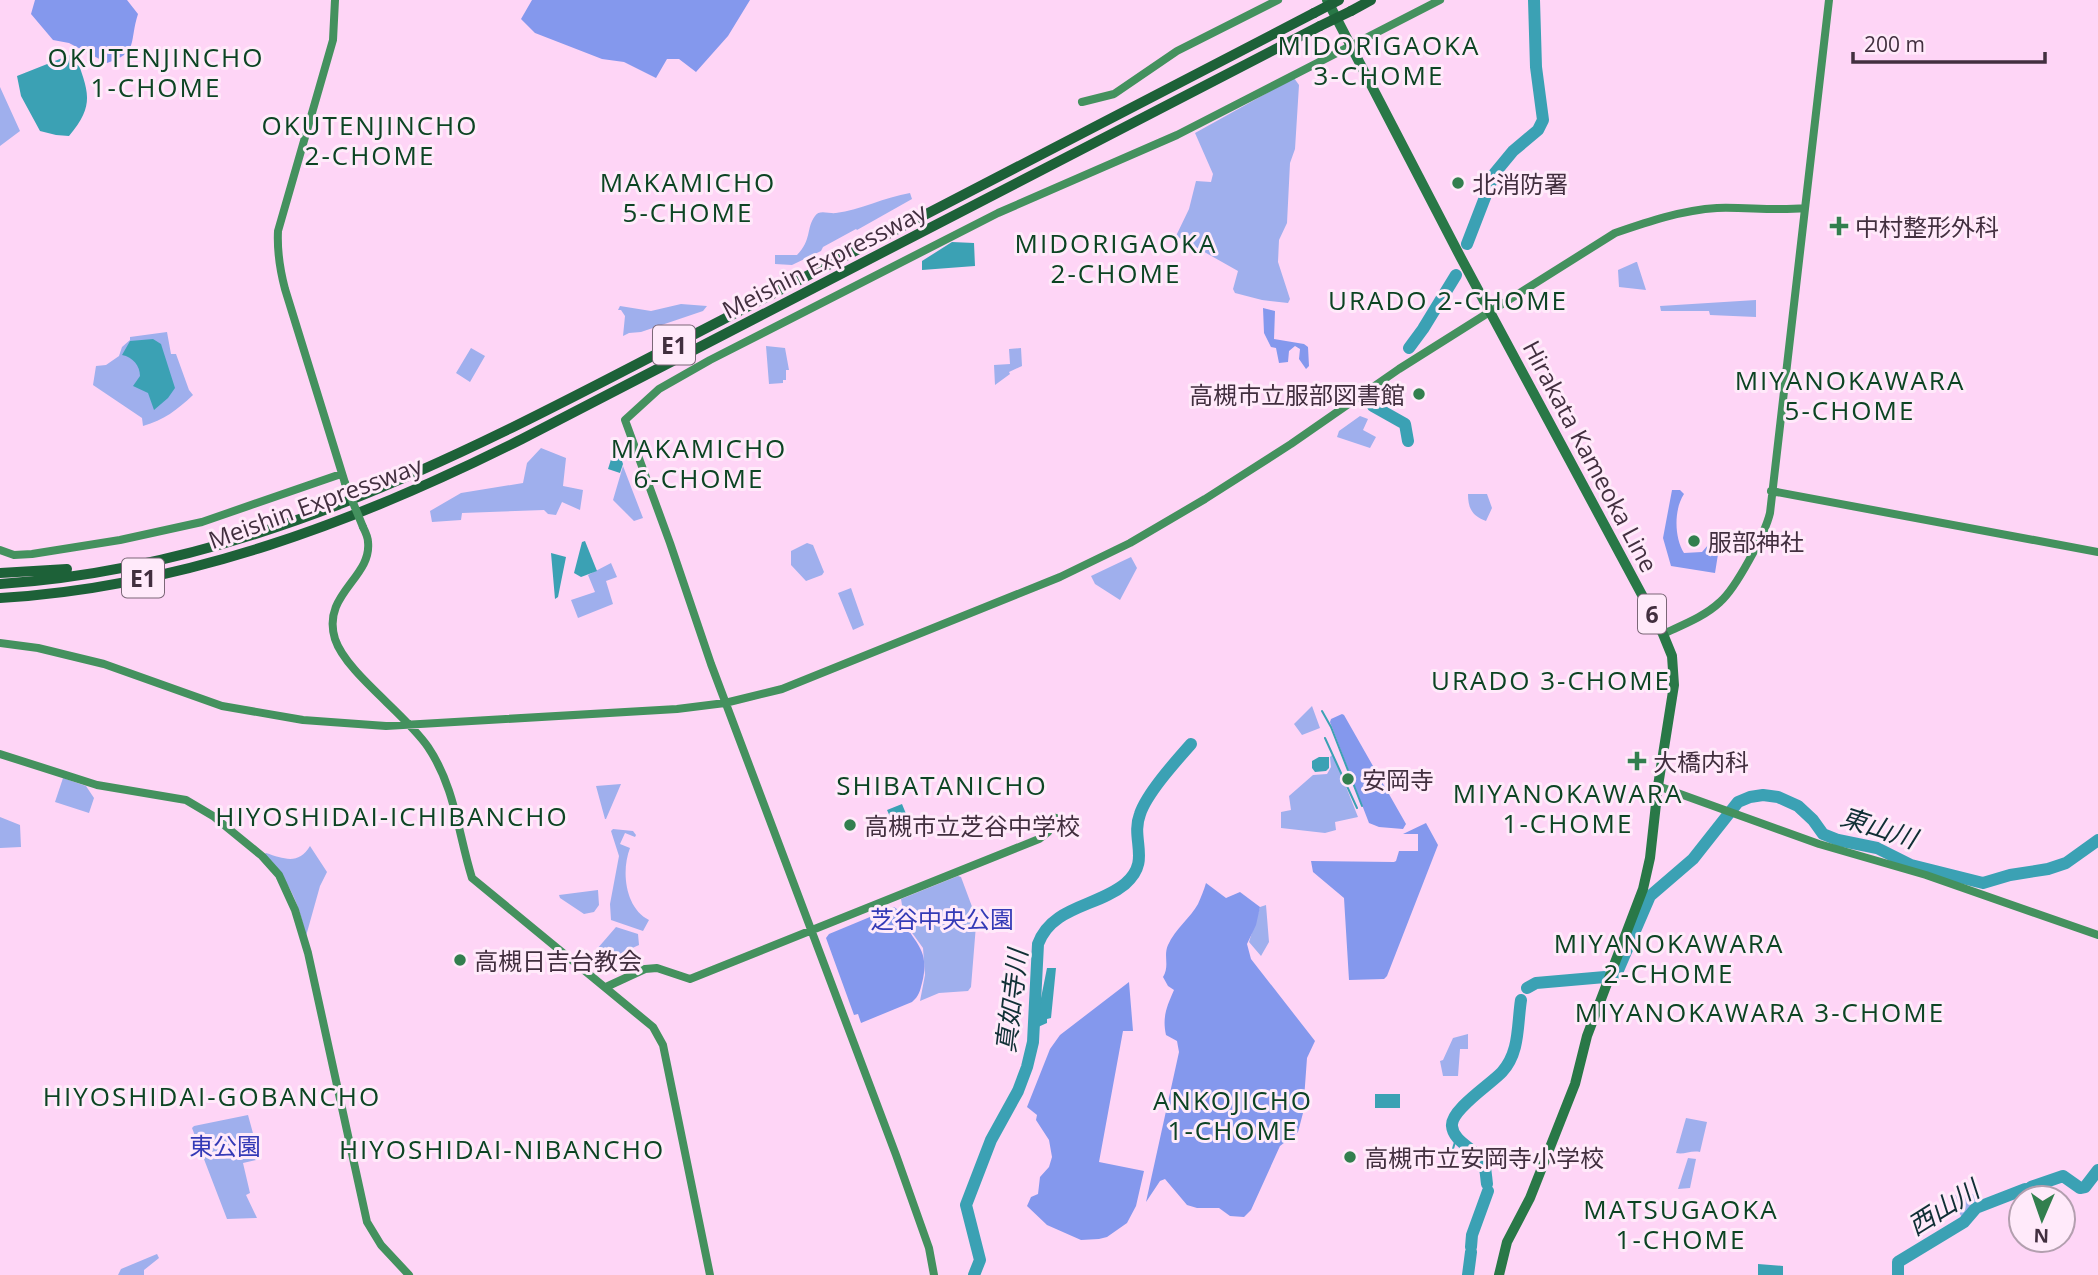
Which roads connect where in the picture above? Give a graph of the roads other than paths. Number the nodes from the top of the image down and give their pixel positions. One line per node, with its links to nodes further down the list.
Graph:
1 (335, 0): 12 (street)
2 (1278, 0): 9 (street)
3 (1327, 0): 8 (main road, Hirakata Kameoka Line / 6)
4 (1339, 0): 14 (highway, Meishin Expressway / E1, bridge)
5 (1371, 0): 15 (highway, Meishin Expressway / E1, bridge)
6 (1440, 0): 8 (street)
7 (1829, 0): 10 (street)
8 (1350, 45): 11 (main road, Hirakata Kameoka Line / 6); 24 (street)
9 (1082, 102)
10 (1805, 208): 11 (street); 13 (street)
11 (1489, 311): 22 (main road, Hirakata Kameoka Line / 6); 24 (street)
12 (341, 474): 16 (street); 25 (street, bridge)
13 (1771, 491): 17 (street); 22 (street)
14 (287, 525): 18 (highway); 19 (highway, Meishin Expressway / E1)
15 (282, 541): 20 (highway, Meishin Expressway / E1); 21 (highway)
16 (0, 550)
17 (2098, 551)
18 (0, 573)
19 (0, 584)
20 (0, 598)
21 (0, 604)
22 (1663, 634): 27 (main road, Hirakata Kameoka Line / 6)
23 (0, 643): 25 (street)
24 (726, 703): 25 (street); 29 (street)
25 (412, 726): 31 (street)
26 (0, 754): 32 (street)
27 (1658, 786): 30 (street); 35 (main road, Hirakata Kameoka Line / 6)
28 (1056, 818): 29 (street)
29 (811, 931): 31 (street); 34 (street)
30 (2098, 935)
31 (606, 988): 33 (street)
32 (409, 1275)
33 (710, 1275)
34 (934, 1275)
35 (1499, 1275)

